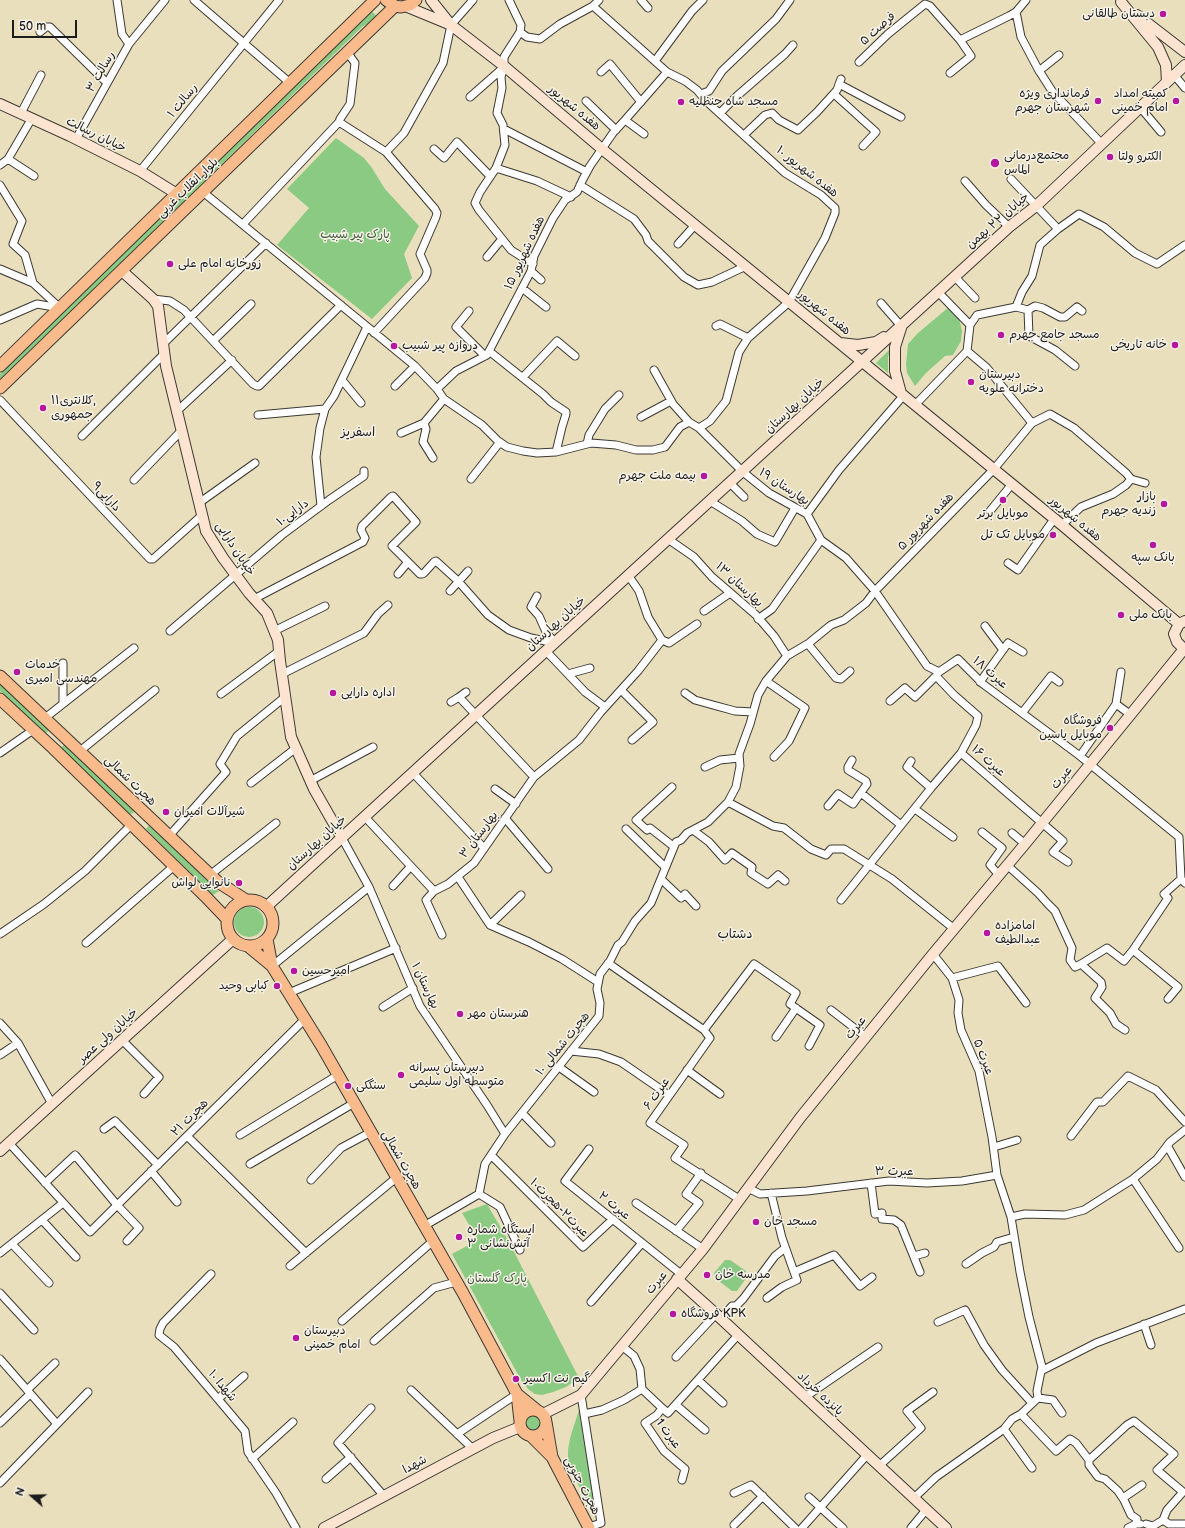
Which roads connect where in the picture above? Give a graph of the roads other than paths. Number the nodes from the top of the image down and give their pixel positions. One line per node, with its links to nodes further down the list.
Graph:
1 (117, 0): 24 (street)
2 (165, 0): 24 (street, رسالت ۳)
3 (194, 0): 25 (street)
4 (279, 0): 25 (street, رسالت ۱)
5 (375, 0): 41 (main road, بلوار انقلاب غربی)
6 (416, 0): 16 (main road, بلوار انقلاب غربی)
7 (431, 0): 20 (main road, هفده شهریور)
8 (473, 0): 20 (street)
9 (509, 0): 22 (street)
10 (599, 0): 17 (street)
11 (641, 0): 18 (street)
12 (703, 0): 30 (street)
13 (790, 0): 43 (street)
14 (1026, 0): 19 (street)
15 (1119, 1): 28 (main road); 39 (main road)
16 (395, 4): 20 (main road, هفده شهریور); 27 (main road, بلوار انقلاب غربی)
17 (593, 6): 22 (street); 30 (street, هفده شهریور ۱۰)
18 (648, 8)
19 (1016, 12): 23 (street); 34 (street)
20 (451, 25): 32 (main road, هفده شهریور); 66 (street)
21 (40, 32): 40 (street)
22 (520, 32): 32 (street)
23 (960, 40): 31 (street, فرصت ۵); 37 (street)
24 (129, 44): 40 (street, رسالت ۳)
25 (244, 44): 41 (street); 70 (street, رسالت ۱)
26 (793, 45): 51 (street)
27 (347, 52): 55 (street); 78 (main road, بلوار انقلاب غربی)
28 (1185, 52)
29 (1059, 55): 34 (street)
30 (655, 61): 36 (street, هفده شهریور ۱۰)
31 (859, 62)
32 (504, 66): 45 (street); 56 (street); 65 (main road, هفده شهریور)
33 (1185, 66): 39 (main road, خیابان ۲۲ بهمن)
34 (1039, 71): 62 (street)
35 (601, 72): 47 (street)
36 (667, 72): 43 (street, هفده شهریور ۱۰); 47 (street, هفده شهریور ۱۵)
37 (950, 74)
38 (41, 75): 50 (street)
39 (1171, 79): 42 (street); 49 (main road, خیابان ۲۲ بهمن)
40 (107, 83): 61 (street, رسالت ۳)
41 (290, 83): 79 (main road, بلوار انقلاب غربی)
42 (1185, 88)
43 (701, 94): 51 (street, هفده شهریور ۱۰)
44 (834, 94): 52 (street); 60 (street); 63 (street)
45 (470, 98)
46 (586, 101): 57 (street)
47 (641, 102): 54 (street, هفده شهریور ۱۵)
48 (0, 104): 50 (main road, خیابان رسالت)
49 (1140, 107): 58 (street); 62 (main road, خیابان ۲۲ بهمن)
50 (21, 113): 53 (main road, خیابان رسالت)
51 (720, 113): 60 (street, هفده شهریور ۱۰)
52 (901, 117)
53 (32, 118): 61 (main road, خیابان رسالت); 67 (street)
54 (625, 120): 57 (street, هفده شهریور ۱۵); 59 (street)
55 (339, 122): 66 (street); 82 (street)
56 (504, 129): 69 (street); 71 (street)
57 (616, 130): 65 (street, هفده شهریور ۱۵)
58 (1161, 132)
59 (644, 134)
60 (744, 134): 103 (street, هفده شهریور ۱۰)
61 (76, 139): 70 (main road, خیابان رسالت)
62 (1101, 143): 81 (main road, خیابان ۲۲ بهمن)
63 (863, 146)
64 (434, 149): 73 (street)
65 (602, 149): 71 (street, هفده شهریور ۱۵); 83 (main road, هفده شهریور)
66 (386, 152): 119 (street)
67 (8, 159): 68 (street); 72 (street)
68 (0, 166)
69 (496, 168): 73 (street); 80 (street)
70 (140, 171): 79 (main road, خیابان رسالت)
71 (587, 172): 77 (street, هفده شهریور ۱۵)
72 (34, 176)
73 (490, 176): 86 (street)
74 (1011, 179): 81 (street)
75 (965, 181): 84 (street)
76 (0, 185): 98 (street)
77 (580, 185): 80 (street, هفده شهریور ۱۵); 92 (street)
78 (203, 192): 82 (street); 94 (main road, بلوار انقلاب غربی)
79 (177, 194): 109 (main road, بلوار انقلاب غربی)
80 (571, 197): 91 (street, هفده شهریور ۱۵)
81 (1036, 206): 84 (main road, خیابان ۲۲ بهمن); 85 (street)
82 (243, 224): 87 (street)
83 (696, 225): 88 (street); 92 (main road, هفده شهریور)
84 (1009, 227): 96 (main road, خیابان ۲۲ بهمن)
85 (1058, 229): 89 (street); 108 (street)
86 (502, 238): 90 (street); 91 (street)
87 (266, 243): 106 (street); 113 (street)
88 (678, 244)
89 (1185, 245)
90 (487, 257)
91 (533, 264): 95 (street, هفده شهریور ۱۵)
92 (746, 266): 103 (main road, هفده شهریور)
93 (0, 269): 98 (street)
94 (122, 271): 102 (main road, خیابان دارایی); 137 (main road, بلوار انقلاب غربی)
95 (531, 271): 97 (street); 99 (street, هفده شهریور ۱۵)
96 (955, 277): 100 (main road, خیابان ۲۲ بهمن); 101 (street)
97 (540, 280)
98 (33, 283): 109 (street)
99 (522, 288): 107 (street); 126 (street, هفده شهریور ۱۵)
100 (938, 292): 115 (street); 117 (main road, خیابان ۲۲ بهمن)
101 (975, 298)
102 (153, 299): 113 (street); 124 (main road, خیابان دارایی)
103 (789, 302): 121 (street); 123 (main road, هفده شهریور)
104 (881, 303): 117 (street)
105 (251, 304): 122 (street)
106 (341, 305): 118 (street); 128 (street)
107 (546, 307)
108 (1016, 307): 110 (street); 115 (street)
109 (60, 308): 114 (street); 130 (main road, بلوار انقلاب غربی)
110 (1028, 310): 112 (street); 132 (street)
111 (469, 311): 126 (street)
112 (1082, 311)
113 (190, 317): 122 (street); 124 (street)
114 (0, 320)
115 (970, 325): 125 (street)
116 (716, 326): 121 (street)
117 (902, 326): 120 (main road, خیابان ۲۲ بهمن); 139 (main road)
118 (367, 327): 119 (street); 135 (street)
119 (374, 333): 131 (street)
120 (892, 334): 123 (main road); 129 (main road, خیابان ۲۲ بهمن)
121 (748, 338): 153 (street)
122 (213, 341): 128 (street)
123 (840, 343): 129 (main road, هفده شهریور)
124 (164, 349): 147 (main road, خیابان دارایی); 156 (street)
125 (967, 351): 145 (street); 152 (street)
126 (487, 354): 134 (street); 138 (street)
127 (575, 356): 134 (street)
128 (232, 360): 147 (street)
129 (862, 361): 139 (main road, هفده شهریور); 164 (main road, خیابان بهارستان)
130 (0, 366)
131 (415, 366): 136 (street); 138 (street)
132 (1075, 366)
133 (654, 370): 143 (street, بهارستان ۱۹)
134 (523, 377): 159 (street)
135 (342, 380): 144 (street); 146 (street)
136 (395, 386)
137 (0, 388)
138 (437, 389): 141 (street)
139 (902, 394): 145 (main road, هفده شهریور); 177 (street)
140 (619, 395): 158 (street)
141 (443, 397): 151 (street); 157 (street)
142 (0, 400): 178 (street, دارایی۹)
143 (671, 400): 149 (street); 150 (street, بهارستان ۱۹)
144 (360, 402)
145 (915, 405): 162 (main road, هفده شهریور)
146 (325, 409): 148 (street); 174 (street)
147 (176, 412): 154 (main road, خیابان دارایی)
148 (258, 415)
149 (641, 417)
150 (689, 422): 153 (street, بهارستان ۱۹); 158 (street)
151 (424, 423): 155 (street); 160 (street)
152 (1032, 423): 162 (street, هفده شهریور ۵); 166 (street)
153 (699, 428): 164 (street, بهارستان ۱۹)
154 (181, 431): 167 (street); 173 (main road, خیابان دارایی)
155 (401, 433)
156 (82, 436)
157 (500, 442): 159 (street); 165 (street)
158 (587, 444): 159 (street)
159 (556, 452)
160 (433, 458)
161 (255, 463): 173 (street)
162 (994, 469): 170 (main road, هفده شهریور); 190 (street, هفده شهریور ۵)
163 (364, 471): 174 (street, دارایی۱۰)
164 (742, 472): 168 (main road, خیابان بهارستان); 175 (street, بهارستان ۱۹)
165 (472, 479)
166 (1130, 479): 169 (street); 179 (street)
167 (134, 480)
168 (730, 483): 171 (street); 172 (main road, خیابان بهارستان)
169 (1145, 483)
170 (1012, 484): 176 (street); 179 (main road, هفده شهریور)
171 (744, 497)
172 (710, 501): 175 (street); 180 (main road, خیابان بهارستان)
173 (199, 503): 178 (main road, خیابان دارایی)
174 (321, 506): 186 (street, دارایی۱۰)
175 (795, 508): 177 (street, بهارستان ۱۹)
176 (990, 511)
177 (807, 514): 181 (street, بهارستان ۱۹)
178 (201, 516): 186 (main road, خیابان دارایی)
179 (1058, 522): 183 (street); 198 (main road, هفده شهریور)
180 (668, 539): 187 (main road, خیابان بهارستان); 191 (street, بهارستان ۱۳)
181 (821, 540): 190 (street, بهارستان ۱۹); 197 (street)
182 (408, 562): 185 (street); 188 (street); 193 (street)
183 (1008, 563)
184 (468, 571): 188 (street)
185 (398, 574)
186 (236, 576): 193 (main road, خیابان دارایی); 201 (street, دارایی۱۰)
187 (628, 576): 203 (street); 204 (main road, خیابان بهارستان)
188 (458, 582): 189 (street); 204 (street)
189 (450, 591)
190 (874, 591): 205 (street, هفده شهریور ۵); 219 (street)
191 (730, 593): 196 (street); 197 (street, بهارستان ۱۳)
192 (537, 596): 204 (street)
193 (254, 599): 202 (main road, خیابان دارایی)
194 (388, 605): 217 (street)
195 (326, 606): 202 (street)
196 (704, 611)
197 (758, 619): 212 (street, بهارستان ۱۳)
198 (1182, 623): 208 (main road)
199 (697, 624): 203 (street)
200 (985, 626): 207 (street)
201 (170, 631)
202 (274, 631): 209 (main road, خیابان دارایی)
203 (662, 640): 225 (street, بهارستان ۳)
204 (555, 643): 210 (main road, خیابان بهارستان)
205 (808, 644): 212 (street, هفده شهریور ۵); 215 (street)
206 (134, 648): 234 (street)
207 (1003, 650): 211 (street); 222 (street)
208 (1185, 650): 239 (main road, عبرت)
209 (279, 651): 217 (main road, خیابان دارایی); 228 (street)
210 (546, 651): 218 (street); 240 (main road, خیابان بهارستان)
211 (1024, 652)
212 (787, 656): 221 (street, هفده شهریور ۵)
213 (63, 663): 234 (street)
214 (590, 668): 218 (street)
215 (850, 671)
216 (1121, 672): 235 (street)
217 (282, 674): 230 (main road, خیابان دارایی)
218 (568, 674): 236 (street)
219 (937, 674): 222 (street, عبرت ۱۸); 232 (street); 248 (street, عبرت ۱۶)
220 (0, 676): 241 (main road, هجرت شمالی)
221 (766, 680): 237 (street, هفده شهریور ۵); 250 (street)
222 (980, 682): 238 (street, عبرت ۱۸)
223 (1059, 682): 238 (street)
224 (156, 690): 246 (street)
225 (621, 690): 236 (street, بهارستان ۳); 243 (street)
226 (466, 692): 229 (street)
227 (685, 693): 237 (street)
228 (221, 694)
229 (458, 696): 233 (street); 240 (street)
230 (286, 697): 245 (main road, خیابان دارایی); 279 (street)
231 (0, 699): 242 (main road)
232 (890, 701)
233 (451, 702)
234 (63, 703): 241 (street)
235 (1116, 704): 239 (street); 249 (street)
236 (605, 707): 257 (street, بهارستان ۳)
237 (753, 712): 251 (street, هفده شهریور ۵)
238 (1022, 713): 249 (street, عبرت ۱۸)
239 (1131, 714): 254 (main road, عبرت)
240 (476, 715): 256 (main road, خیابان بهارستان); 257 (street)
241 (45, 718): 246 (main road, هجرت شمالی)
242 (33, 730): 247 (street); 272 (main road)
243 (632, 740)
244 (373, 747): 258 (street)
245 (296, 748): 258 (main road, خیابان دارایی); 259 (street)
246 (80, 751): 279 (main road, هجرت شمالی)
247 (0, 752)
248 (961, 753): 261 (street); 270 (street, عبرت ۱۶)
249 (1080, 756): 254 (street, عبرت ۱۸)
250 (774, 757)
251 (739, 758): 255 (street); 264 (street, هفده شهریور ۵)
252 (852, 760): 263 (street)
253 (911, 761): 261 (street)
254 (1090, 766): 270 (main road, عبرت); 278 (street, عبرت ۱۸)
255 (705, 767)
256 (413, 773): 268 (main road, خیابان بهارستان); 284 (street)
257 (534, 777): 265 (street, بهارستان ۳)
258 (310, 780): 281 (main road, خیابان دارایی)
259 (251, 783)
260 (672, 787): 283 (street)
261 (931, 788): 267 (street)
262 (495, 789): 265 (street)
263 (861, 793): 266 (street); 273 (street)
264 (728, 802): 275 (street); 286 (street)
265 (516, 804): 269 (street, بهارستان ۳)
266 (828, 806)
267 (915, 809): 273 (street); 280 (street)
268 (365, 817): 281 (main road, خیابان بهارستان); 289 (street)
269 (505, 818): 284 (street, بهارستان ۳); 291 (street)
270 (1043, 822): 282 (main road, عبرت); 285 (street, عبرت ۱۶)
271 (276, 823): 292 (street)
272 (131, 824): 288 (main road); 309 (street)
273 (901, 825): 286 (street)
274 (626, 829): 290 (street)
275 (693, 830): 283 (street); 296 (street)
276 (982, 832): 293 (street)
277 (1012, 833): 282 (street)
278 (1182, 835): 297 (street)
279 (169, 836): 292 (main road, هجرت شمالی)
280 (953, 837)
281 (342, 838): 299 (street, بهارستان ۱); 305 (main road, خیابان بهارستان)
282 (1025, 844): 287 (main road, عبرت)
283 (673, 846): 290 (street)
284 (484, 848): 294 (street, بهارستان ۳)
285 (1068, 862)
286 (869, 865): 303 (street); 308 (street)
287 (1007, 865): 293 (main road, عبرت); 319 (street)
288 (174, 866): 306 (main road); 313 (street)
289 (411, 866): 298 (street); 300 (street)
290 (665, 867): 295 (street)
291 (548, 869)
292 (210, 875): 302 (main road, هجرت شمالی)
293 (998, 875): 308 (main road, عبرت)
294 (458, 877): 300 (street, بهارستان ۳); 307 (street)
295 (661, 879): 304 (street); 318 (street)
296 (785, 880)
297 (1183, 881): 316 (street)
298 (393, 886)
299 (369, 887): 315 (street, بهارستان ۱); 320 (street)
300 (434, 891): 310 (street)
301 (521, 895): 307 (street)
302 (246, 900): 305 (main road); 306 (main road)
303 (841, 900)
304 (696, 906)
305 (266, 907): 312 (main road)
306 (227, 919): 311 (main road)
307 (490, 925): 322 (street)
308 (953, 928): 317 (main road, عبرت)
309 (0, 934)
310 (442, 935)
311 (233, 939): 314 (main road); 336 (main road, خیابان ولی عصر)
312 (267, 939): 314 (main road); 320 (main road, هجرت شمالی)
313 (86, 943)
314 (249, 946): 320 (main road)
315 (396, 948): 323 (street, بهارستان ۱); 324 (street)
316 (1133, 950): 319 (street); 325 (street)
317 (933, 954): 321 (street, عبرت ۵); 335 (main road, عبرت)
318 (608, 963): 322 (street); 332 (street)
319 (1081, 964): 333 (street)
320 (272, 966): 324 (main road, هجرت شمالی)
321 (952, 978): 326 (street); 362 (street, عبرت ۵)
322 (598, 982): 339 (street, هجرت شمالی ۱۰)
323 (413, 988): 327 (street); 356 (street, بهارستان ۱)
324 (289, 993): 330 (main road, هجرت شمالی)
325 (1168, 999)
326 (1026, 1003)
327 (382, 1008)
328 (796, 1008): 332 (street); 334 (street); 338 (street)
329 (831, 1010): 335 (street)
330 (305, 1019): 343 (main road, هجرت شمالی); 357 (street, هجرت ۲۱)
331 (0, 1023): 337 (street)
332 (704, 1030): 342 (street, عبرت ۶)
333 (1125, 1030)
334 (776, 1037)
335 (866, 1037): 378 (main road, عبرت)
336 (122, 1040): 345 (street); 349 (main road, خیابان ولی عصر)
337 (18, 1043): 340 (street); 349 (street)
338 (809, 1046)
339 (571, 1051): 341 (street, هجرت شمالی ۱۰); 347 (street)
340 (0, 1055)
341 (559, 1067): 344 (street); 350 (street, هجرت شمالی ۱۰)
342 (687, 1070): 346 (street); 347 (street, عبرت ۶)
343 (338, 1074): 348 (main road, هجرت شمالی); 355 (street)
344 (594, 1092)
345 (144, 1094)
346 (720, 1094)
347 (670, 1095): 370 (street, عبرت ۶)
348 (354, 1103): 354 (main road, هجرت شمالی); 367 (street)
349 (52, 1104): 360 (main road, خیابان ولی عصر)
350 (522, 1113): 356 (street, هجرت شمالی ۱۰); 361 (street)
351 (1185, 1122): 358 (street)
352 (104, 1129): 368 (street)
353 (1185, 1130): 363 (street)
354 (371, 1132): 373 (main road, هجرت شمالی); 375 (street)
355 (240, 1134)
356 (505, 1134): 366 (street, هجرت شمالی ۱۰)
357 (187, 1136): 368 (street, هجرت ۲۱); 401 (street)
358 (1071, 1136)
359 (1017, 1140): 362 (street)
360 (8, 1143): 365 (main road, خیابان ولی عصر); 376 (street)
361 (551, 1143)
362 (994, 1147): 371 (street, عبرت ۵)
363 (1168, 1147): 372 (street); 374 (street)
364 (589, 1149): 387 (street, عبرت ۲)
365 (0, 1151)
366 (491, 1155): 380 (street, هجرت شمالی ۱۰); 387 (street, عبرت۲-هجرت۱۰)
367 (250, 1164)
368 (158, 1165): 369 (street, هجرت ۲۱)
369 (151, 1171): 382 (street); 385 (street, هجرت ۲۱)
370 (701, 1173): 381 (street, عبرت ۶); 390 (street)
371 (997, 1175): 377 (street, عبرت ۳); 386 (street)
372 (1185, 1177)
373 (396, 1178): 389 (main road, هجرت شمالی); 401 (street)
374 (1133, 1179): 386 (street); 397 (street)
375 (311, 1180)
376 (45, 1183): 383 (street); 385 (street)
377 (871, 1183): 379 (street, عبرت ۳); 403 (street)
378 (748, 1188): 379 (street, عبرت ۳); 381 (main road, عبرت)
379 (771, 1193): 396 (street)
380 (479, 1194): 389 (street); 399 (street)
381 (740, 1199): 398 (main road, عبرت)
382 (177, 1202)
383 (63, 1203): 385 (street, هجرت ۲۱); 388 (street)
384 (636, 1203): 390 (street)
385 (117, 1205): 392 (street)
386 (1010, 1217): 391 (street)
387 (613, 1219): 394 (street, عبرت ۲)
388 (42, 1220): 395 (street); 404 (street)
389 (424, 1226): 393 (main road, هجرت شمالی)
390 (676, 1231): 398 (street)
391 (1014, 1237): 405 (street); 431 (street)
392 (126, 1241)
393 (433, 1241): 412 (main road, هجرت شمالی); 419 (street)
394 (642, 1243): 410 (street, عبرت ۲); 416 (street)
395 (12, 1244): 400 (street); 413 (street)
396 (785, 1248): 407 (street); 418 (street)
397 (1179, 1248)
398 (703, 1249): 410 (main road, عبرت)
399 (520, 1250)
400 (0, 1253)
401 (306, 1253): 406 (street)
402 (925, 1253): 403 (street)
403 (914, 1256): 408 (street)
404 (76, 1258)
405 (966, 1264)
406 (290, 1266)
407 (794, 1272): 411 (street); 415 (street)
408 (920, 1272)
409 (211, 1274): 442 (street, شهدا ۱۰)
410 (679, 1277): 418 (main road, پانزده خرداد); 426 (main road, عبرت)
411 (872, 1277)
412 (456, 1282): 424 (street); 439 (main road, هجرت شمالی)
413 (49, 1283)
414 (0, 1293): 422 (street)
415 (767, 1298)
416 (591, 1302)
417 (1185, 1309): 421 (street)
418 (718, 1316): 423 (main road, پانزده خرداد); 428 (street)
419 (342, 1321)
420 (938, 1322): 443 (street)
421 (1144, 1324): 425 (street); 431 (street)
422 (34, 1330)
423 (738, 1335): 433 (street); 441 (main road, پانزده خرداد)
424 (374, 1341)
425 (1151, 1345)
426 (622, 1346): 434 (street); 440 (main road, عبرت)
427 (878, 1347): 441 (street)
428 (676, 1357)
429 (0, 1359): 436 (street)
430 (55, 1363): 436 (street)
431 (1041, 1371): 443 (street)
432 (244, 1376): 442 (street)
433 (698, 1380): 444 (street); 445 (street)
434 (642, 1389): 447 (street, عبرت 1); 449 (street)
435 (411, 1390): 458 (street)
436 (29, 1392): 453 (street); 454 (street)
437 (88, 1392): 454 (street)
438 (932, 1392): 466 (street)
439 (517, 1394): 451 (main road); 455 (main road); 458 (street)
440 (581, 1395): 449 (street); 451 (main road, عبرت)
441 (805, 1397): 461 (main road, پانزده خرداد)
442 (219, 1398): 464 (street, شهدا ۱۰)
443 (1035, 1401): 448 (street); 450 (street)
444 (723, 1403)
445 (676, 1405): 447 (street); 457 (street)
446 (371, 1408): 462 (street)
447 (662, 1408): 469 (street, عبرت 1)
448 (1062, 1413)
449 (584, 1414): 488 (street)
450 (1021, 1414): 456 (street); 465 (street)
451 (542, 1416): 455 (main road); 459 (main road); 463 (main road)
452 (293, 1422): 464 (street)
453 (0, 1423)
454 (57, 1424): 470 (street)
455 (520, 1424): 459 (main road); 460 (main road, شهدا)
456 (1004, 1429): 467 (street); 477 (street)
457 (705, 1430)
458 (457, 1434): 460 (street)
459 (531, 1436): 463 (main road)
460 (472, 1449): 474 (main road, شهدا)
461 (867, 1455): 466 (main road, پانزده خرداد); 479 (street)
462 (351, 1457): 468 (street); 474 (street)
463 (552, 1457): 488 (main road, هجرت جنوبی)
464 (252, 1459): 486 (street, شهدا ۱۰)
465 (1089, 1460): 473 (street); 478 (street)
466 (879, 1466): 477 (main road, پانزده خرداد)
467 (1032, 1468)
468 (326, 1479)
469 (682, 1480)
470 (0, 1483)
471 (1142, 1485): 478 (street)
472 (734, 1493): 475 (street)
473 (1184, 1493): 481 (street)
474 (384, 1496): 487 (main road, شهدا)
475 (763, 1496): 484 (street); 489 (street)
476 (809, 1497): 479 (street)
477 (914, 1498): 480 (main road, پانزده خرداد)
478 (1123, 1498): 482 (street)
479 (819, 1508): 490 (street); 491 (street)
480 (926, 1510): 492 (street); 493 (main road, پانزده خرداد)
481 (1163, 1520): 483 (street); 485 (street)
482 (1136, 1524): 485 (street); 494 (street)
483 (1185, 1524)
484 (734, 1525)
485 (1147, 1526)
486 (296, 1528)
487 (324, 1528)
488 (589, 1528)
489 (795, 1528)
490 (802, 1528)
491 (842, 1528)
492 (911, 1528)
493 (946, 1528)
494 (1128, 1528)

